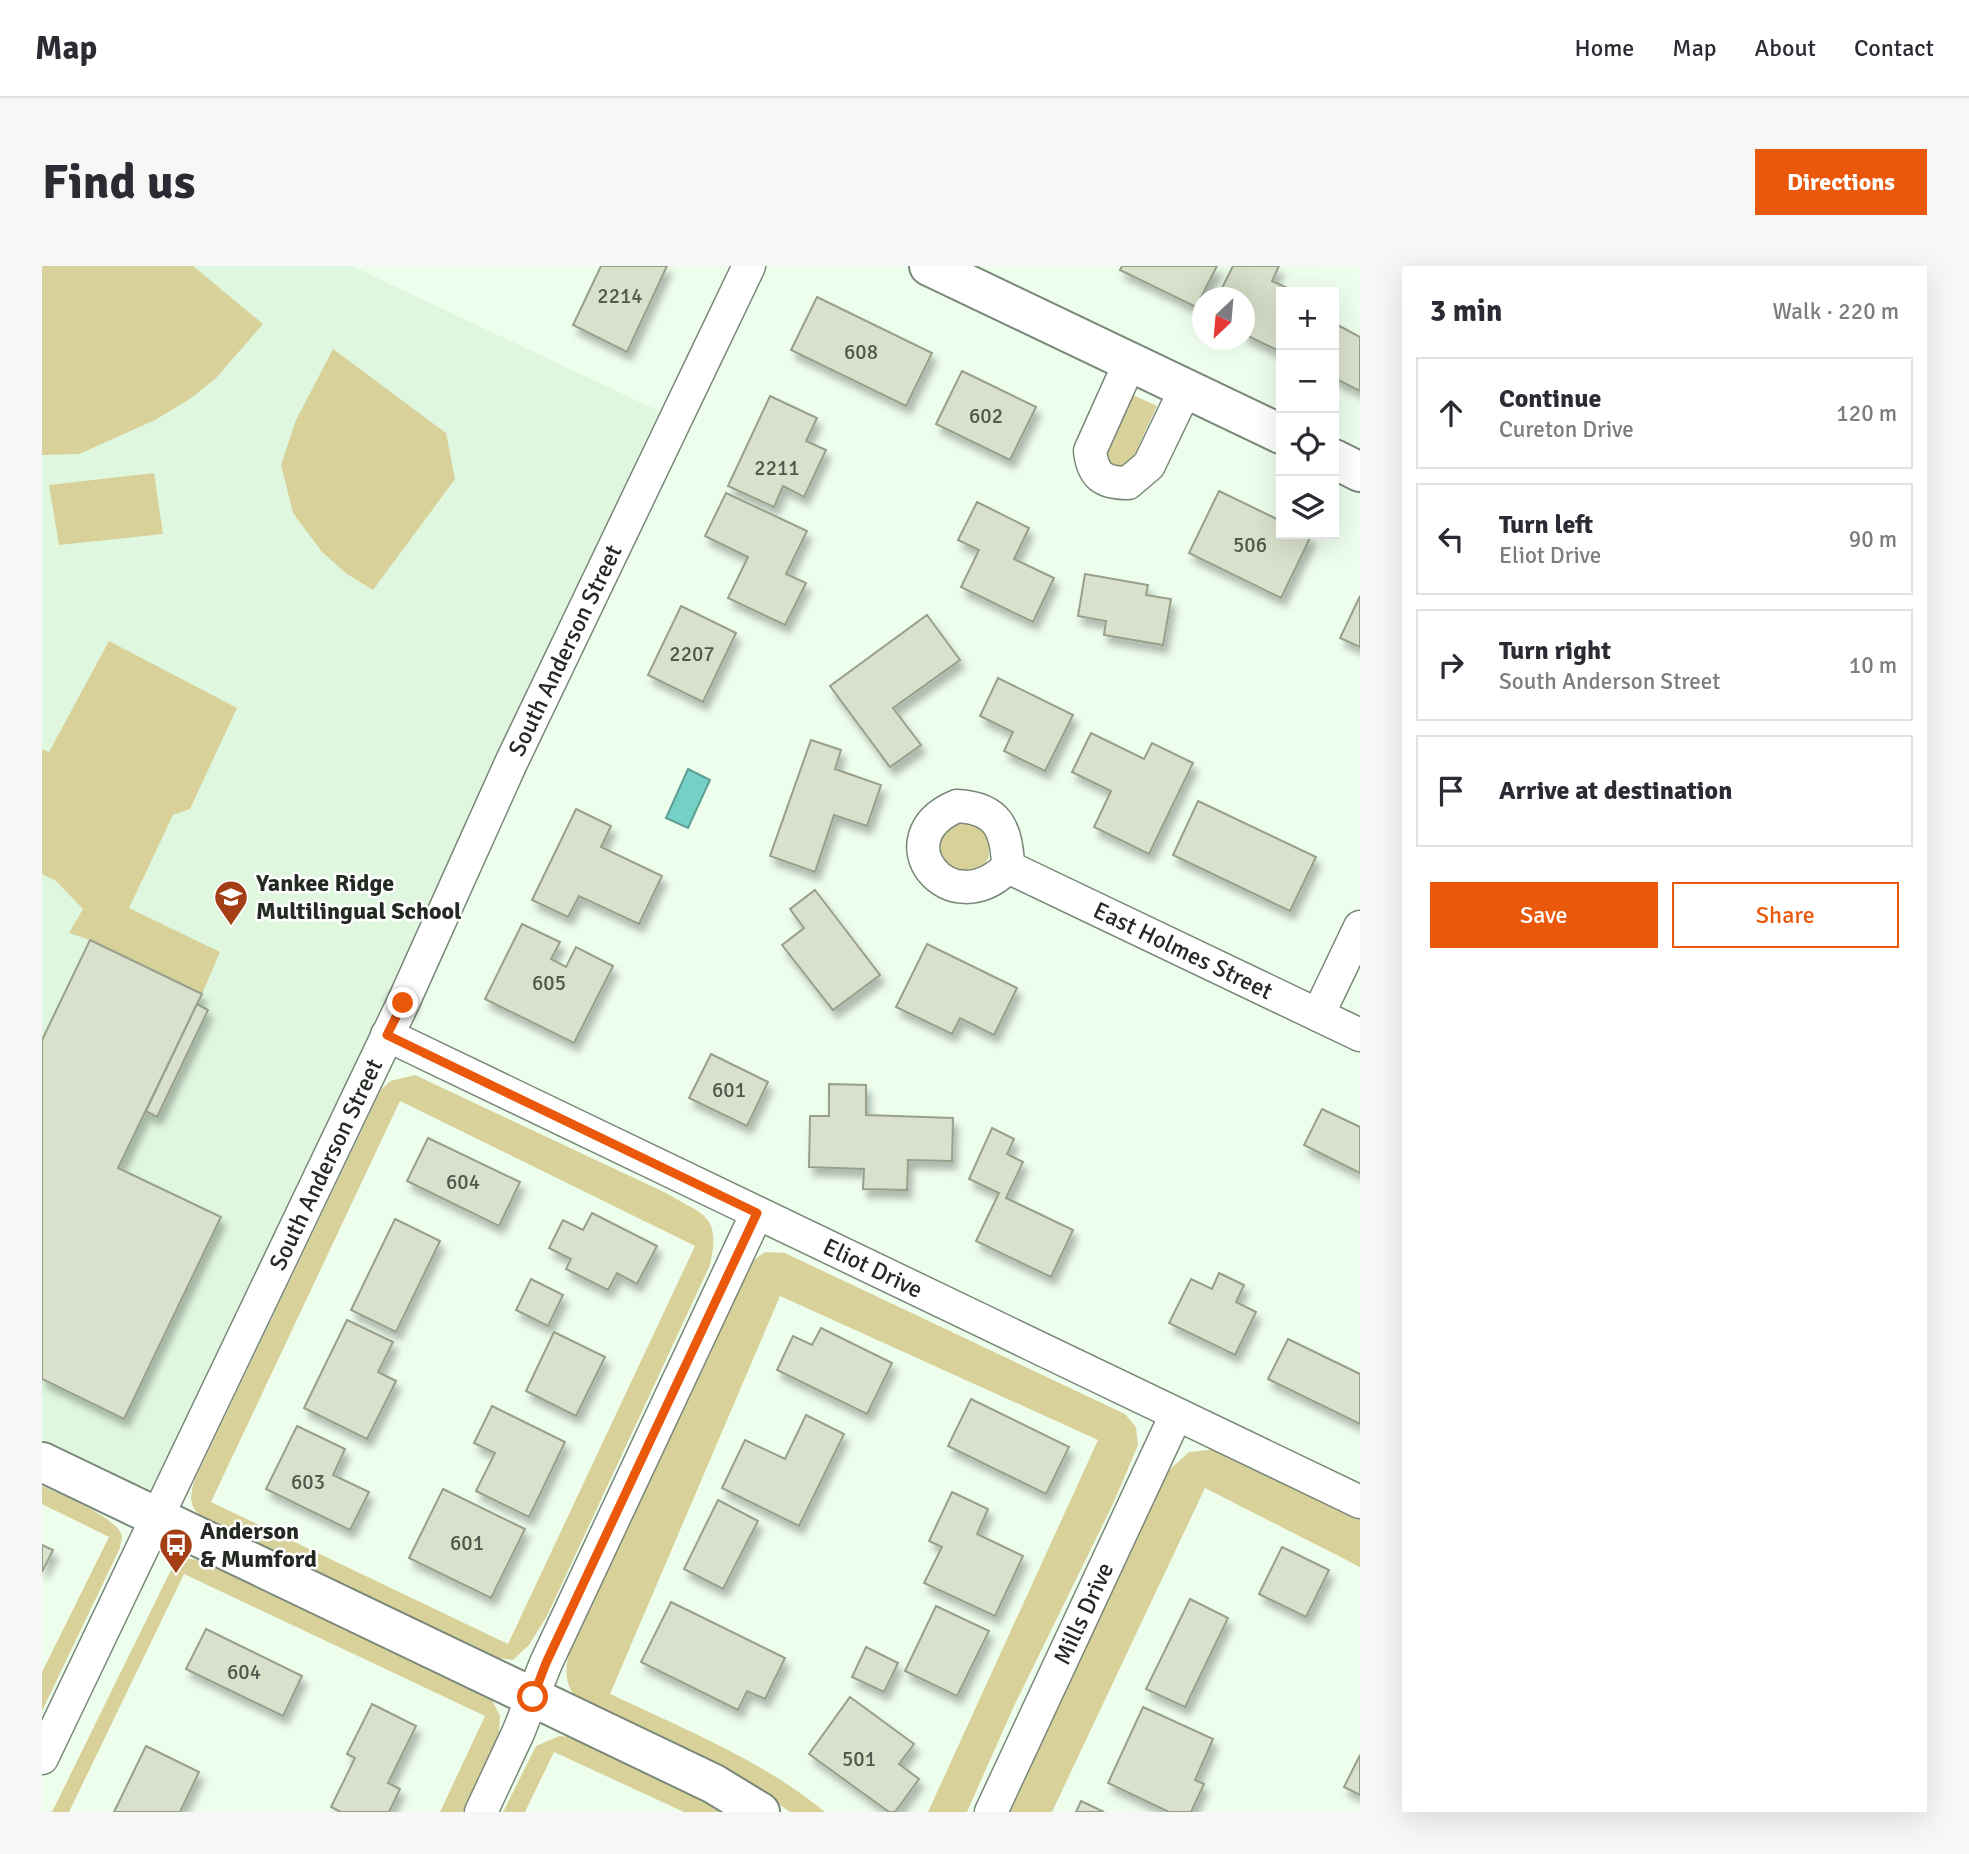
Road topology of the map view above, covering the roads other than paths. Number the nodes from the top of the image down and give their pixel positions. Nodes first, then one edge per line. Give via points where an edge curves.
1 (749, 266) edge
2 (929, 266) edge
3 (1130, 362) junction
4 (1186, 388) junction
5 (1276, 432) edge
6 (1339, 462) edge
7 (1360, 472) edge
8 (1007, 867) dead end
9 (1360, 927) edge
10 (1318, 1015) junction
11 (387, 1035) junction
12 (1360, 1035) edge
13 (757, 1213) junction
14 (1176, 1415) junction
15 (42, 1462) edge
16 (1360, 1502) edge
17 (158, 1518) junction
18 (533, 1697) junction
19 (42, 1758) edge
20 (481, 1812) edge
21 (760, 1812) edge
22 (991, 1812) edge

1 - 11 street, South Anderson Street via 511,763
2 - 3 street
3 - 4 street
3 - 4 street via 1090,451 1092,466 1100,477 1128,483 1149,465
4 - 5 street
6 - 7 street
8 - 10 street, East Holmes Street
9 - 10 street
10 - 12 street, East Holmes Street
11 - 13 street, Eliot Drive
11 - 17 street, South Anderson Street
13 - 14 street, Eliot Drive
13 - 18 street
14 - 16 street, Eliot Drive
14 - 22 street, Mills Drive
15 - 17 street
17 - 18 street
17 - 19 street, South Anderson Street
18 - 20 street
18 - 21 street via 714,1784

